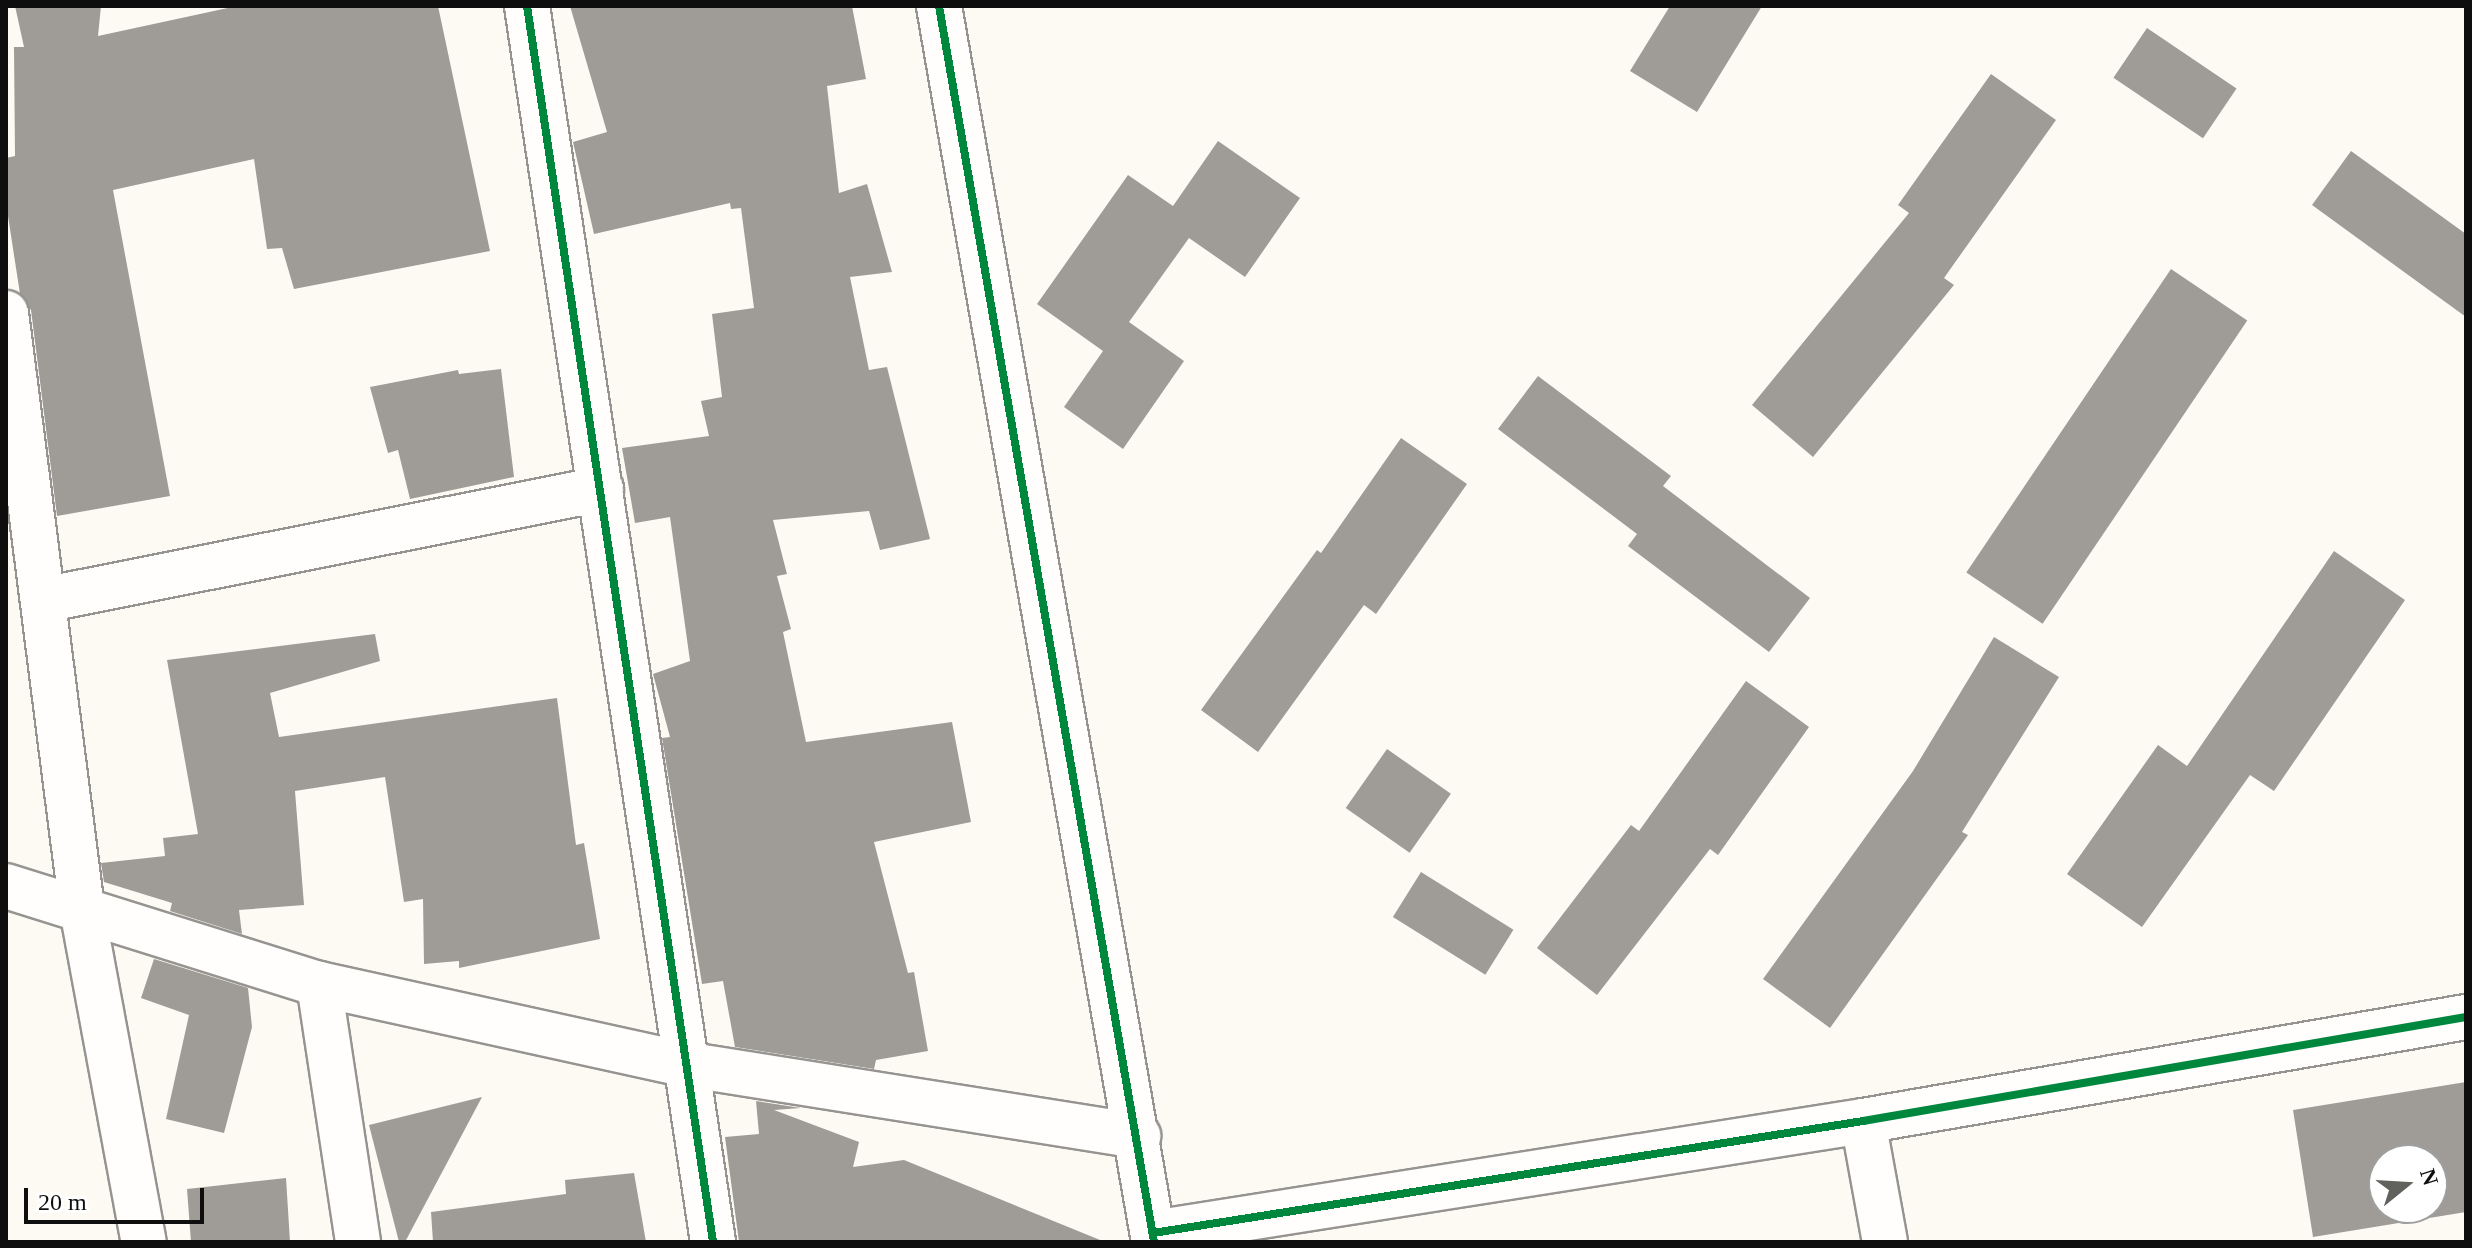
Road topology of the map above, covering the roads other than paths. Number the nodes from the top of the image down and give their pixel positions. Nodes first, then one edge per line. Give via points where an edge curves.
1 (527, 6) edge
2 (939, 6) edge
3 (6, 313) edge
4 (601, 489) junction
5 (43, 600) junction
6 (6, 886) edge
7 (82, 909) junction
8 (319, 984) junction
9 (2466, 1017) edge
10 (684, 1064) junction
11 (1863, 1121) junction
12 (1138, 1136) junction
13 (1154, 1237) edge
14 (144, 1242) edge
15 (358, 1242) edge
16 (713, 1242) edge
17 (1885, 1242) edge

1 - 4 street
2 - 12 street
3 - 5 street
4 - 5 street
4 - 10 street
5 - 7 street
6 - 7 street
7 - 8 street
7 - 14 street
8 - 10 street
8 - 15 street
9 - 11 street
10 - 12 street
10 - 16 street
11 - 13 street
11 - 17 street
12 - 13 street

